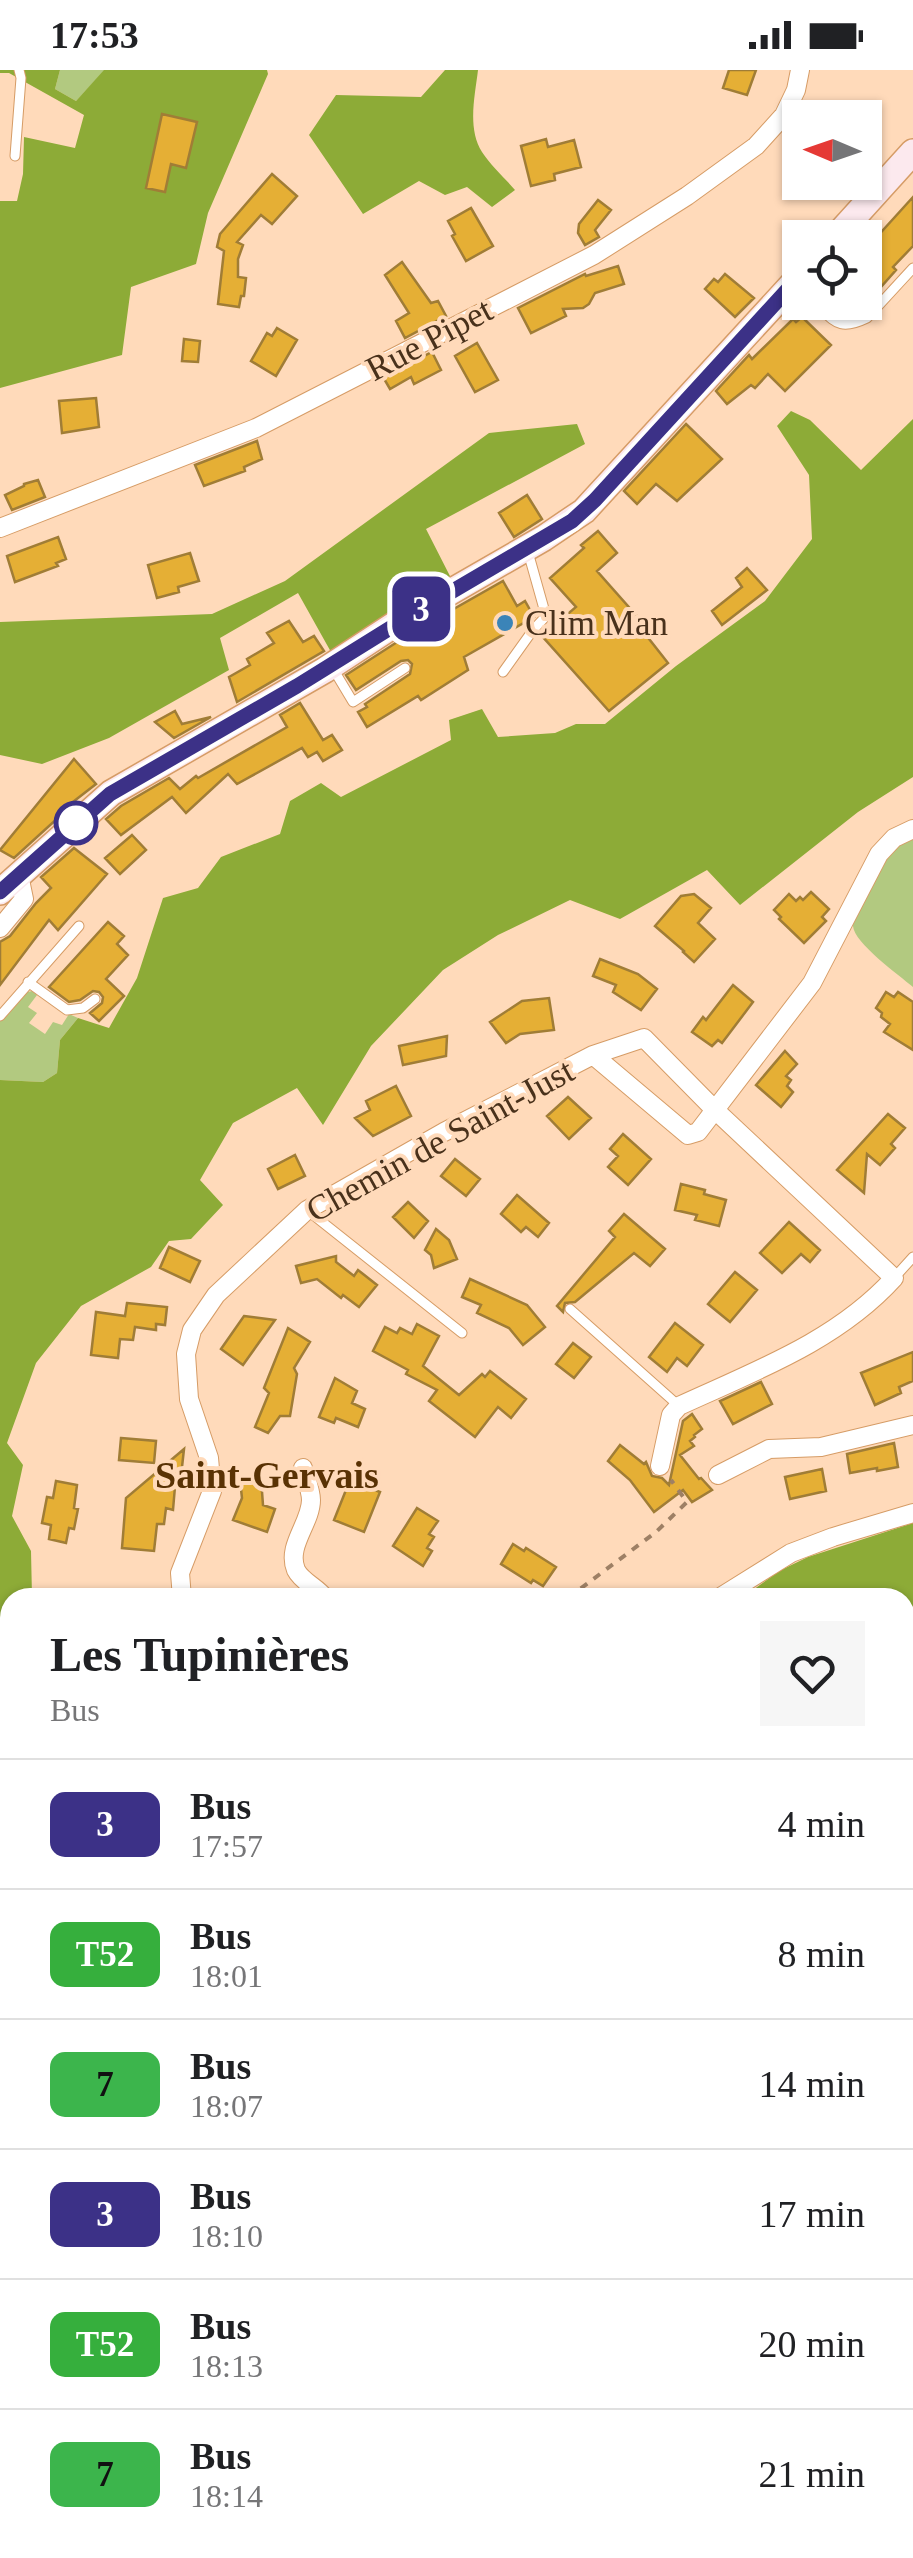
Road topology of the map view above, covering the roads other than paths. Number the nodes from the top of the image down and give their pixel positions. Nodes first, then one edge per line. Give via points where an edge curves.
1 (19, 70) edge
2 (800, 70) edge
3 (913, 152) edge
4 (15, 156) dead end
5 (851, 220) edge
6 (913, 268) edge
7 (782, 300) edge
8 (882, 302) edge
9 (832, 320) edge
10 (864, 320) edge
11 (0, 528) edge
12 (526, 549) junction
13 (331, 666) junction
14 (405, 668) dead end
15 (503, 672) dead end
16 (913, 829) edge
17 (9, 883) edge
18 (79, 926) dead end
19 (0, 928) edge
20 (28, 982) junction
21 (95, 999) dead end
22 (0, 1016) edge
23 (593, 1055) junction
24 (714, 1109) junction
25 (308, 1210) junction
26 (913, 1257) edge
27 (894, 1278) junction
28 (570, 1309) dead end
29 (462, 1333) dead end
30 (679, 1406) junction
31 (913, 1424) edge
32 (660, 1466) road end
33 (304, 1468) dead end
34 (718, 1476) dead end
35 (913, 1513) edge
36 (181, 1588) edge
37 (317, 1588) edge
38 (735, 1588) edge

1 - 4 lane
2 - 11 street, Rue Pipet via 784,114 756,146 594,255 256,428
3 - 5 main road
6 - 8 lane
7 - 12 main road via 584,511
9 - 10 lane via 845,326
12 - 13 main road
12 - 15 lane via 546,616
13 - 14 lane via 353,702
13 - 17 main road via 110,794
16 - 24 street, Chemin de Saint-Just via 879,854 812,983
17 - 19 street via 24,899
18 - 20 lane
20 - 21 lane via 67,1010
20 - 22 lane
23 - 24 street, Chemin de Saint-Just via 644,1038
23 - 24 street, Chemin de Saint-Just via 688,1135
23 - 25 street, Chemin de Saint-Just
24 - 27 street, Chemin de Saint-Just
25 - 29 lane
25 - 36 street, Chemin de Saint-Just via 216,1295 192,1330 189,1400 212,1491 180,1573
26 - 27 lane
27 - 30 street via 827,1334
28 - 30 lane
30 - 32 street via 670,1414
31 - 34 street via 821,1447 769,1449
33 - 37 street via 311,1500 294,1564
35 - 38 street via 791,1553

